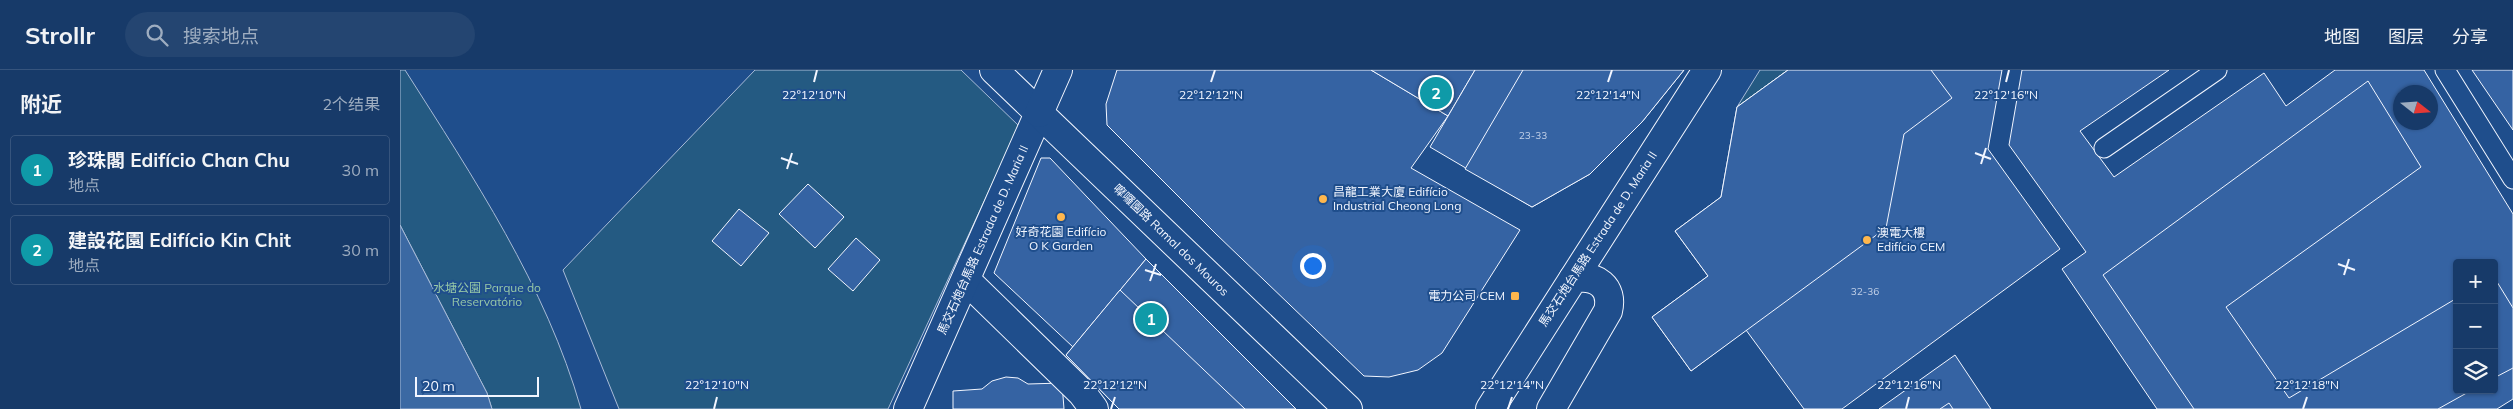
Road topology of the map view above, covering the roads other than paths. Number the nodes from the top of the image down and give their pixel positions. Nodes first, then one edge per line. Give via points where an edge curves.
1 (994, 70) edge
2 (1058, 70) edge
3 (1706, 70) edge
4 (2217, 70) edge
5 (2446, 70) edge
6 (1039, 113) junction
7 (2104, 148) dead end
8 (2513, 179) edge
9 (1573, 278) junction
10 (966, 280) junction
11 (908, 409) edge
12 (1094, 409) edge
13 (1348, 409) edge
14 (1490, 409) edge
15 (1551, 409) edge

1 - 6 main road, 嚤囉園路 Ramal dos Mouros
2 - 6 main road, 馬交石炮台馬路 Estrada de D. Maria II
3 - 9 main road, 馬交石炮台馬路 Estrada de D. Maria II
4 - 7 lane
5 - 8 lane
6 - 10 main road, 馬交石炮台馬路 Estrada de D. Maria II
6 - 13 main road, 嚤囉園路 Ramal dos Mouros
9 - 14 main road, 馬交石炮台馬路 Estrada de D. Maria II
9 - 15 main road via 1584,276 1600,282 1606,288 1610,304
10 - 11 main road, 馬交石炮台馬路 Estrada de D. Maria II
10 - 12 main road via 1082,392

